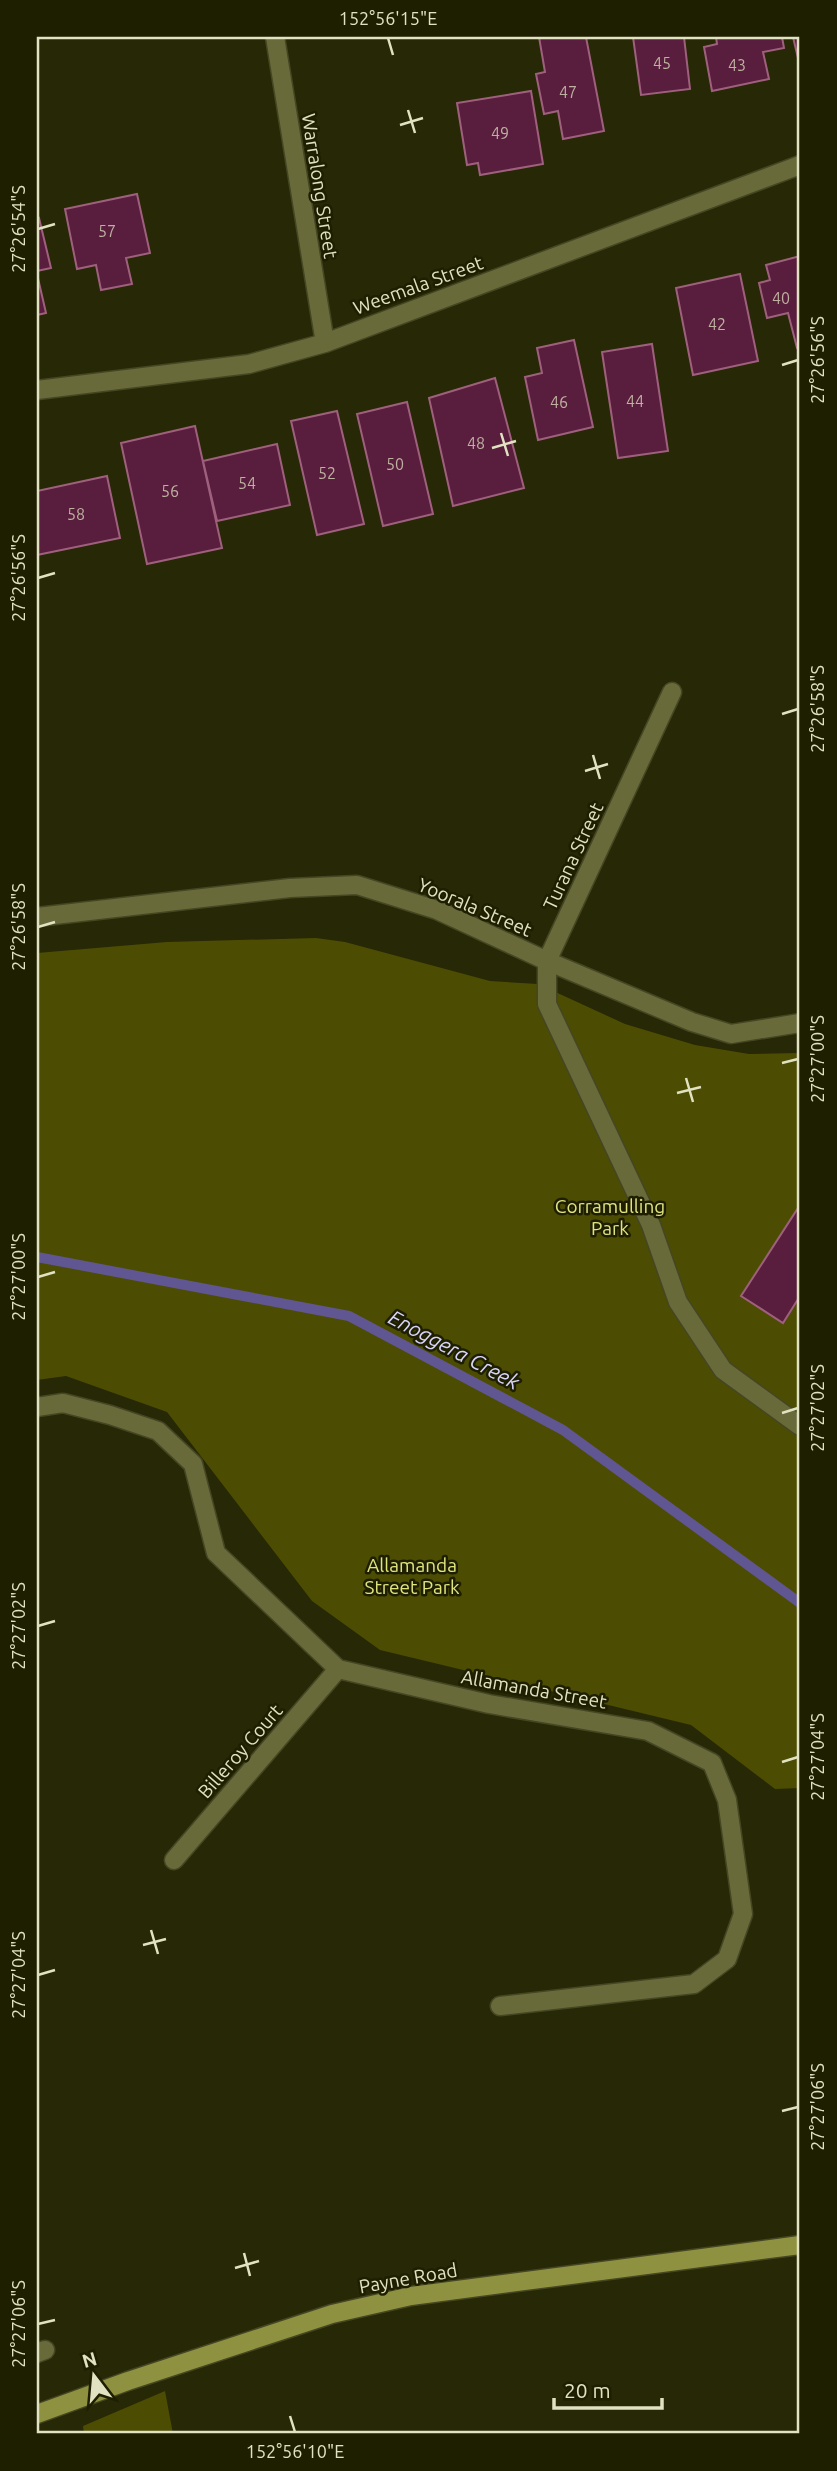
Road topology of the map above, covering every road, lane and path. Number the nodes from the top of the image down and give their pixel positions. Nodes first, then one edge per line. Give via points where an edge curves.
1 (275, 37) edge
2 (800, 165) edge
3 (325, 343) junction
4 (37, 390) edge
5 (672, 692) dead end
6 (37, 916) edge
7 (547, 961) junction
8 (800, 1023) edge
9 (37, 1407) edge
10 (800, 1426) edge
11 (338, 1669) junction
12 (174, 1860) dead end
13 (500, 2006) dead end
14 (800, 2245) edge
15 (37, 2414) edge

1 - 3 street, Warralong Street
2 - 3 street, Weemala Street
3 - 4 street, Weemala Street via 249,364
5 - 7 street, Turana Street
6 - 7 street, Yoorala Street via 357,885 437,910
7 - 8 street, Yoorala Street via 692,1022 732,1034
7 - 10 street via 547,1004 651,1225 678,1302 723,1370
9 - 11 street via 63,1403 158,1431 193,1464 216,1553
11 - 12 street, Billeroy Court
11 - 13 street, Allamanda Street via 489,1704 648,1731 712,1763 727,1800 743,1914 727,1959 694,1984
14 - 15 main road, Payne Road via 384,2302 319,2318

